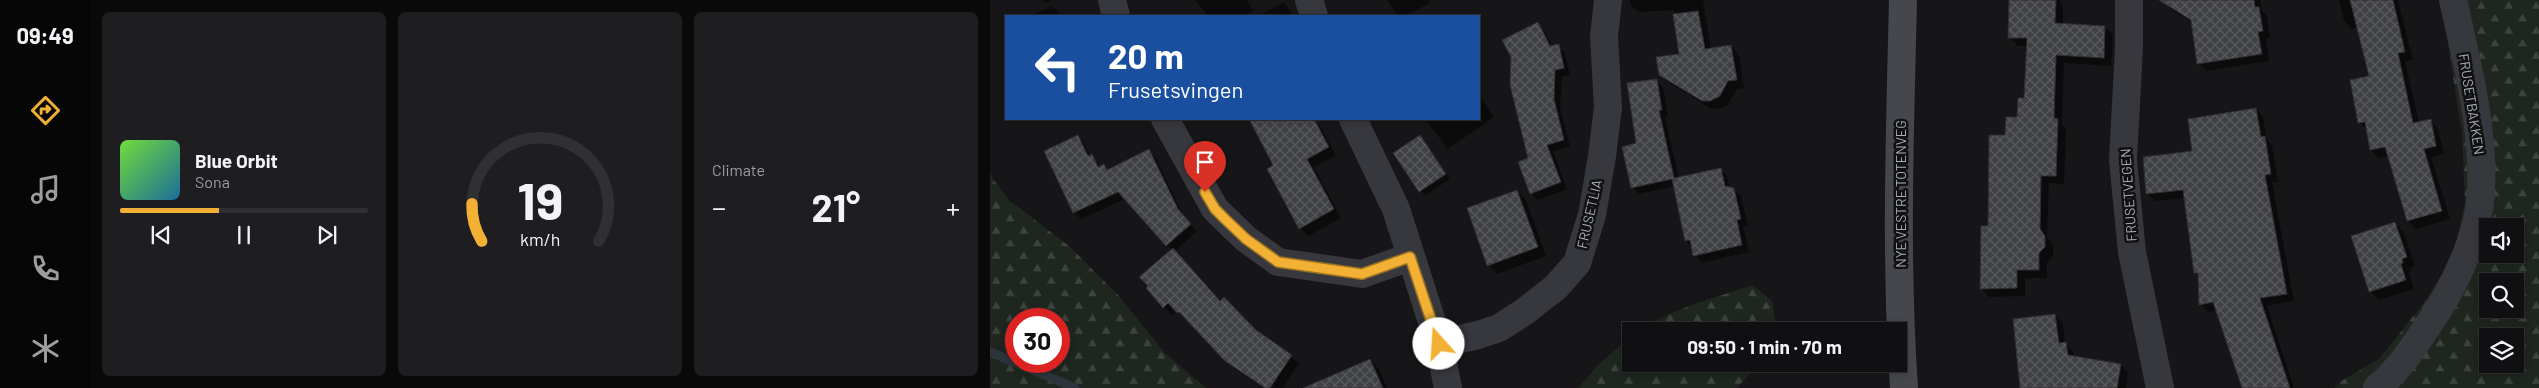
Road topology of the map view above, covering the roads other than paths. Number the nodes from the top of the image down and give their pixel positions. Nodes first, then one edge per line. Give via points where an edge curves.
1 (1112, 0) edge
2 (1309, 0) edge
3 (1608, 0) edge
4 (1903, 0) edge
5 (2129, 0) edge
6 (2453, 0) edge
7 (1116, 15) edge
8 (1314, 15) edge
9 (1166, 120) edge
10 (1353, 120) edge
11 (1410, 257) junction
12 (1439, 344) junction
13 (1448, 388) edge
14 (1904, 388) edge
15 (2160, 388) edge
16 (2377, 388) edge

1 - 7 street
2 - 8 street
3 - 12 street, FRUSETLIA via 1604,36 1608,107 1592,214 1577,262 1556,287 1499,328
4 - 14 main road, NYE VESTRE TOTENVEG via 1898,215
5 - 15 street, FRUSETVEGEN via 2130,47 2123,160 2132,252
6 - 16 street, FRUSETBAKKEN via 2481,142 2481,193 2457,278 2413,348
9 - 11 street via 1215,209 1246,239 1278,262 1362,274
10 - 11 street via 1396,210
11 - 12 street
12 - 13 street

